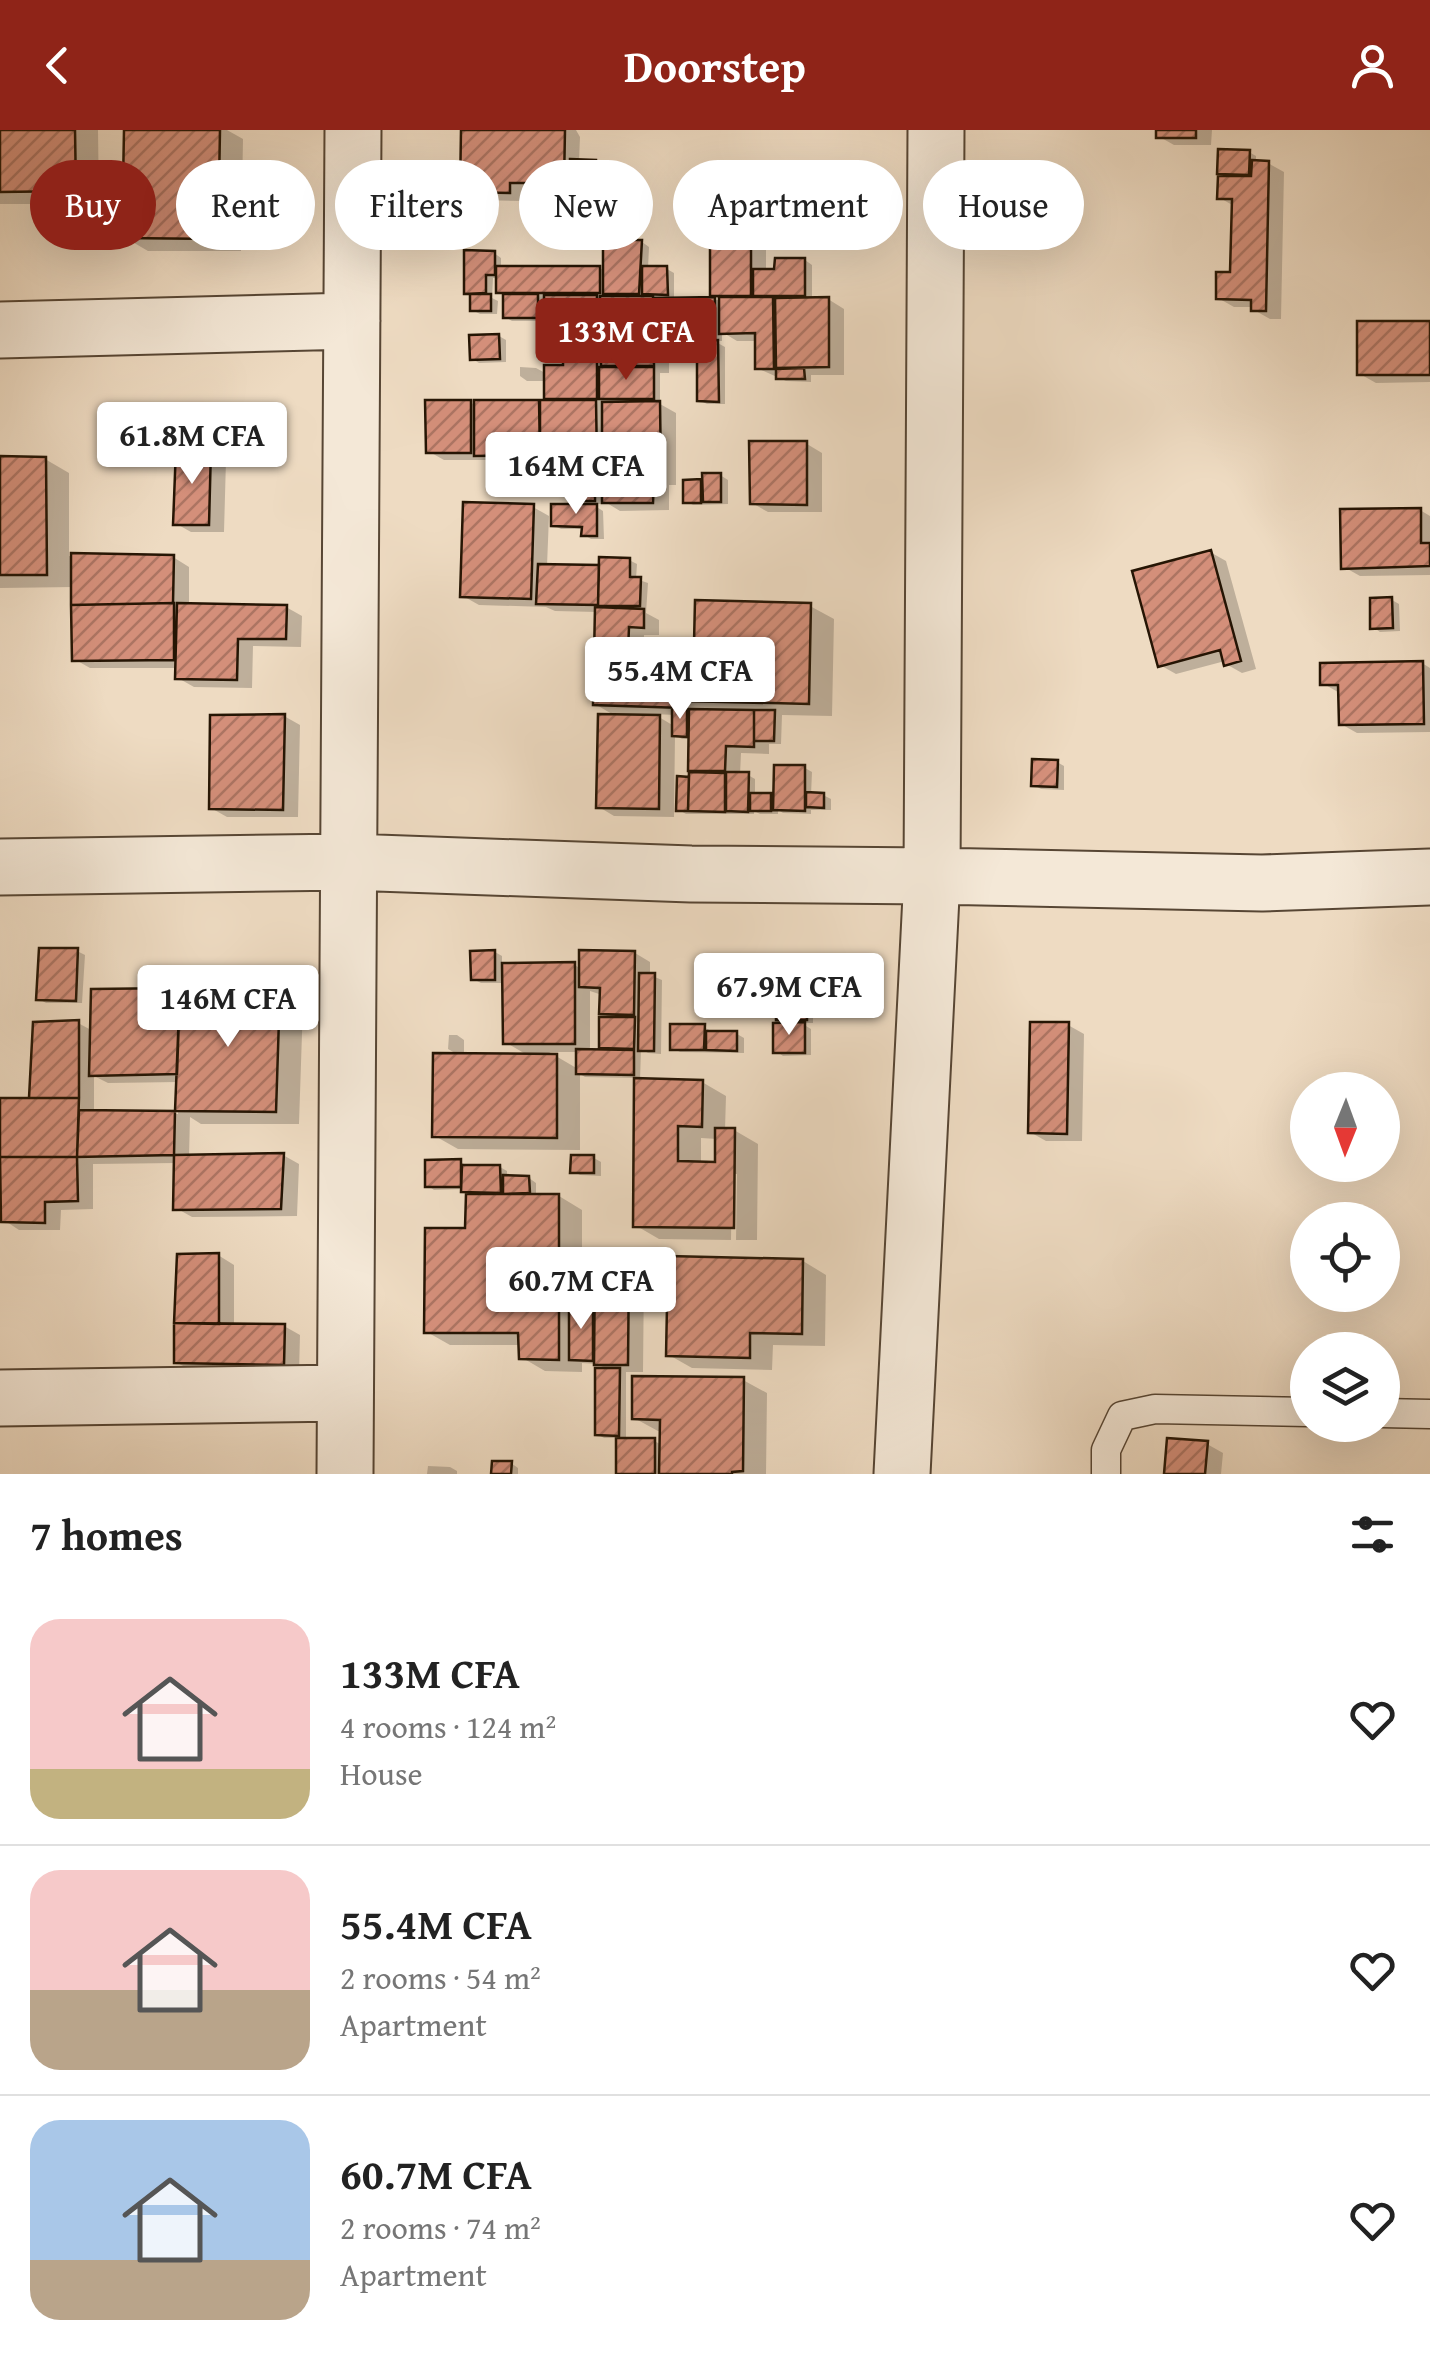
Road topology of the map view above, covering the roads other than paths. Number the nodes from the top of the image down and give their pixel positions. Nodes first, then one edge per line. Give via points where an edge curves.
1 (354, 130) edge
2 (936, 130) edge
3 (352, 321) junction
4 (0, 330) edge
5 (348, 862) junction
6 (0, 868) edge
7 (932, 876) junction
8 (1430, 876) edge
9 (345, 1393) junction
10 (0, 1398) edge
11 (1290, 1412) edge
12 (1400, 1413) edge
13 (1430, 1414) edge
14 (345, 1474) edge
15 (902, 1474) edge
16 (1106, 1474) edge

1 - 3 street
2 - 7 street
3 - 4 street
3 - 5 street
5 - 6 street
5 - 7 street
5 - 9 street
7 - 8 street via 1262,883
7 - 15 street
9 - 10 street
9 - 14 street
11 - 16 lane via 1155,1409 1122,1416 1106,1450
12 - 13 lane

